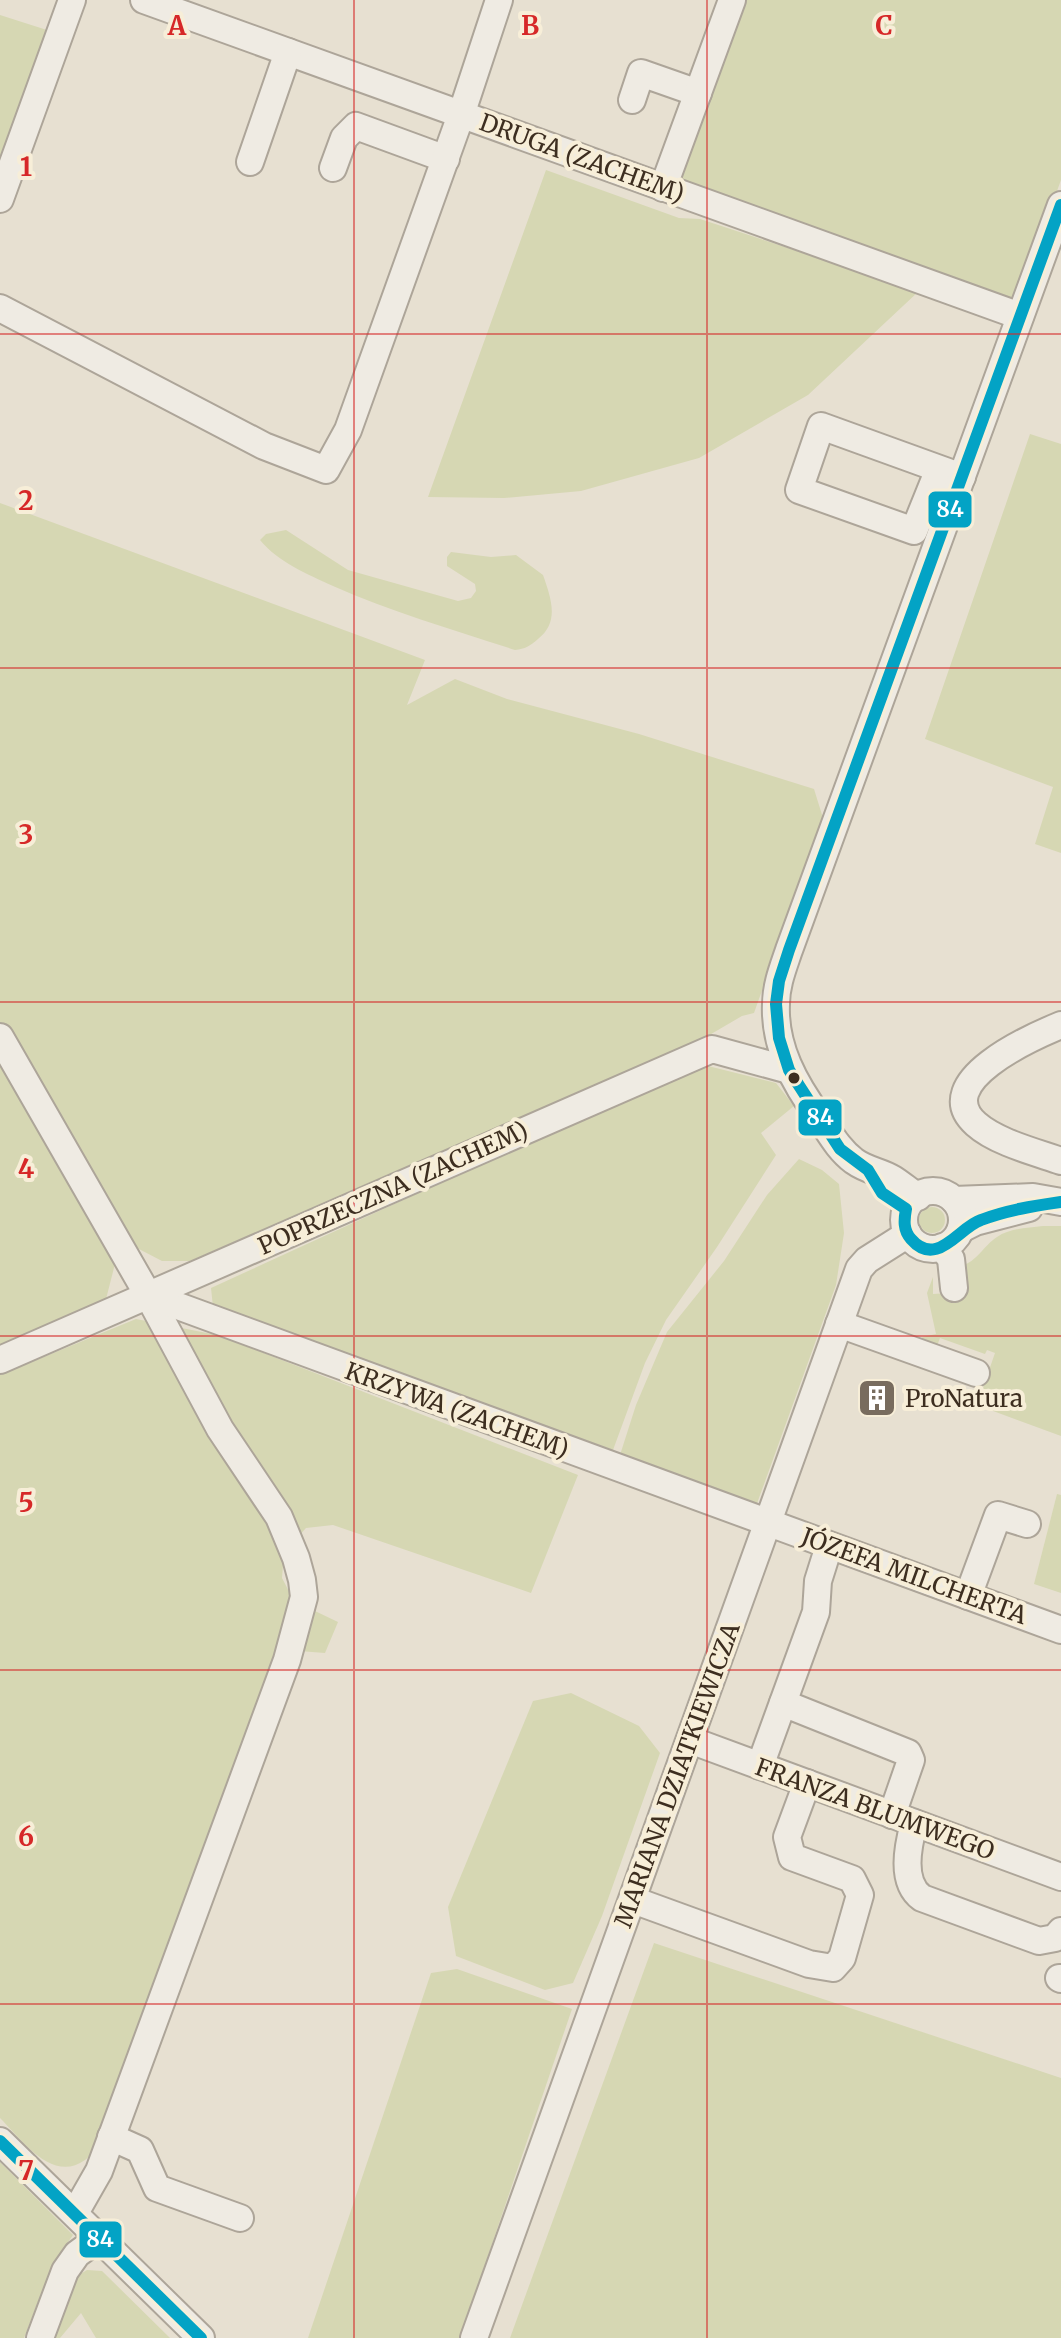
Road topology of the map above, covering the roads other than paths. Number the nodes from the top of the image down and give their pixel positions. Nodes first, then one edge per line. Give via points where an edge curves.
1 (72, 0) edge
2 (144, 0) edge
3 (499, 0) edge
4 (732, 0) edge
5 (288, 52) junction
6 (698, 93) junction
7 (632, 100) dead end
8 (461, 115) junction
9 (446, 159) junction
10 (250, 162) dead end
11 (333, 168) dead end
12 (663, 188) junction
13 (0, 199) edge
14 (1061, 205) edge
15 (0, 308) edge
16 (1020, 316) junction
17 (950, 473) junction
18 (1061, 1025) edge
19 (0, 1037) edge
20 (789, 1070) junction
21 (1061, 1161) edge
22 (954, 1200) junction
23 (1061, 1202) edge
24 (911, 1213) junction
25 (951, 1238) junction
26 (954, 1288) dead end
27 (148, 1295) junction
28 (839, 1324) junction
29 (0, 1360) edge
30 (976, 1373) dead end
31 (767, 1523) junction
32 (1027, 1524) dead end
33 (829, 1546) junction
34 (968, 1596) junction
35 (1061, 1630) edge
36 (783, 1703) junction
37 (690, 1740) junction
38 (760, 1766) junction
39 (807, 1783) junction
40 (903, 1819) junction
41 (1061, 1877) edge
42 (633, 1900) junction
43 (1061, 1931) edge
44 (111, 2137) junction
45 (0, 2141) edge
46 (75, 2213) junction
47 (240, 2218) dead end
48 (99, 2238) junction
49 (40, 2338) edge
50 (201, 2338) edge
51 (474, 2338) edge

1 - 13 street
2 - 5 street, DRUGA (ZACHEM)
3 - 8 street
4 - 6 street
5 - 8 street, DRUGA (ZACHEM)
5 - 10 street
6 - 7 street via 641,73
6 - 12 street
8 - 9 street
8 - 12 street, DRUGA (ZACHEM)
9 - 11 street via 356,126 344,138
9 - 15 street via 348,430 326,470 264,446
12 - 16 street, DRUGA (ZACHEM)
14 - 16 street
16 - 17 street
17 - 17 street via 821,426 799,490 914,531
17 - 20 street via 779,981 776,1018
18 - 21 street via 1029,1038 977,1073 965,1098 973,1121 985,1131
19 - 27 street
20 - 24 street via 840,1149 868,1170 882,1193
20 - 27 street, POPRZECZNA (ZACHEM) via 712,1049
22 - 23 street via 1033,1197
22 - 24 street via 937,1191 924,1192
22 - 25 street via 960,1211
23 - 25 street via 975,1222
24 - 25 street via 922,1247 930,1249
24 - 28 street, MARIANA DZIATKIEWICZA via 859,1269
25 - 26 street
27 - 29 street, POPRZECZNA (ZACHEM)
27 - 31 street, KRZYWA (ZACHEM)
27 - 44 street via 220,1429 279,1517 304,1597 287,1660
28 - 30 street
28 - 31 street, MARIANA DZIATKIEWICZA
31 - 33 street, JÓZEFA MILCHERTA
31 - 37 street, MARIANA DZIATKIEWICZA
32 - 34 street via 998,1515
33 - 34 street, JÓZEFA MILCHERTA
33 - 36 street via 818,1581 816,1612
34 - 35 street, JÓZEFA MILCHERTA
36 - 38 street
36 - 40 street via 908,1753
37 - 38 street, FRANZA BLUMWEGO
37 - 42 street, MARIANA DZIATKIEWICZA
38 - 39 street, FRANZA BLUMWEGO
39 - 40 street, FRANZA BLUMWEGO
39 - 42 street via 787,1837 792,1857 852,1879 860,1895 842,1958 833,1968
40 - 41 street, FRANZA BLUMWEGO
40 - 43 street via 910,1878 922,1898 1039,1941
42 - 51 street, MARIANA DZIATKIEWICZA
44 - 46 street
44 - 47 street via 140,2150 157,2188
45 - 46 street
46 - 48 street
48 - 49 street via 65,2271
48 - 50 street

